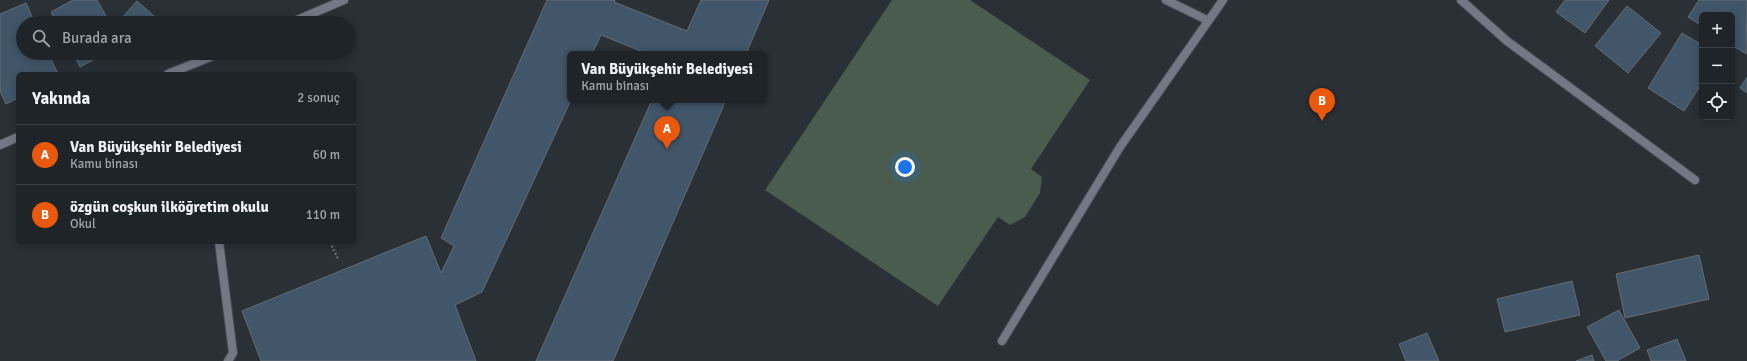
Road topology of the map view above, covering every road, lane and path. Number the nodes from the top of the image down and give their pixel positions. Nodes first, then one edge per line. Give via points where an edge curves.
1 (344, 0) edge
2 (1166, 0) edge
3 (1223, 0) edge
4 (1461, 0) edge
5 (306, 16) edge
6 (1207, 20) junction
7 (203, 60) edge
8 (173, 72) edge
9 (16, 138) edge
10 (0, 145) edge
11 (1695, 180) dead end
12 (219, 244) edge
13 (331, 244) edge
14 (338, 259) dead end
15 (1002, 341) dead end
16 (228, 361) edge

1 - 5 street
2 - 6 street
3 - 6 street
4 - 11 street via 1507,41
6 - 15 street via 1120,147
7 - 8 street
9 - 10 street
12 - 16 street via 233,353
13 - 14 path

